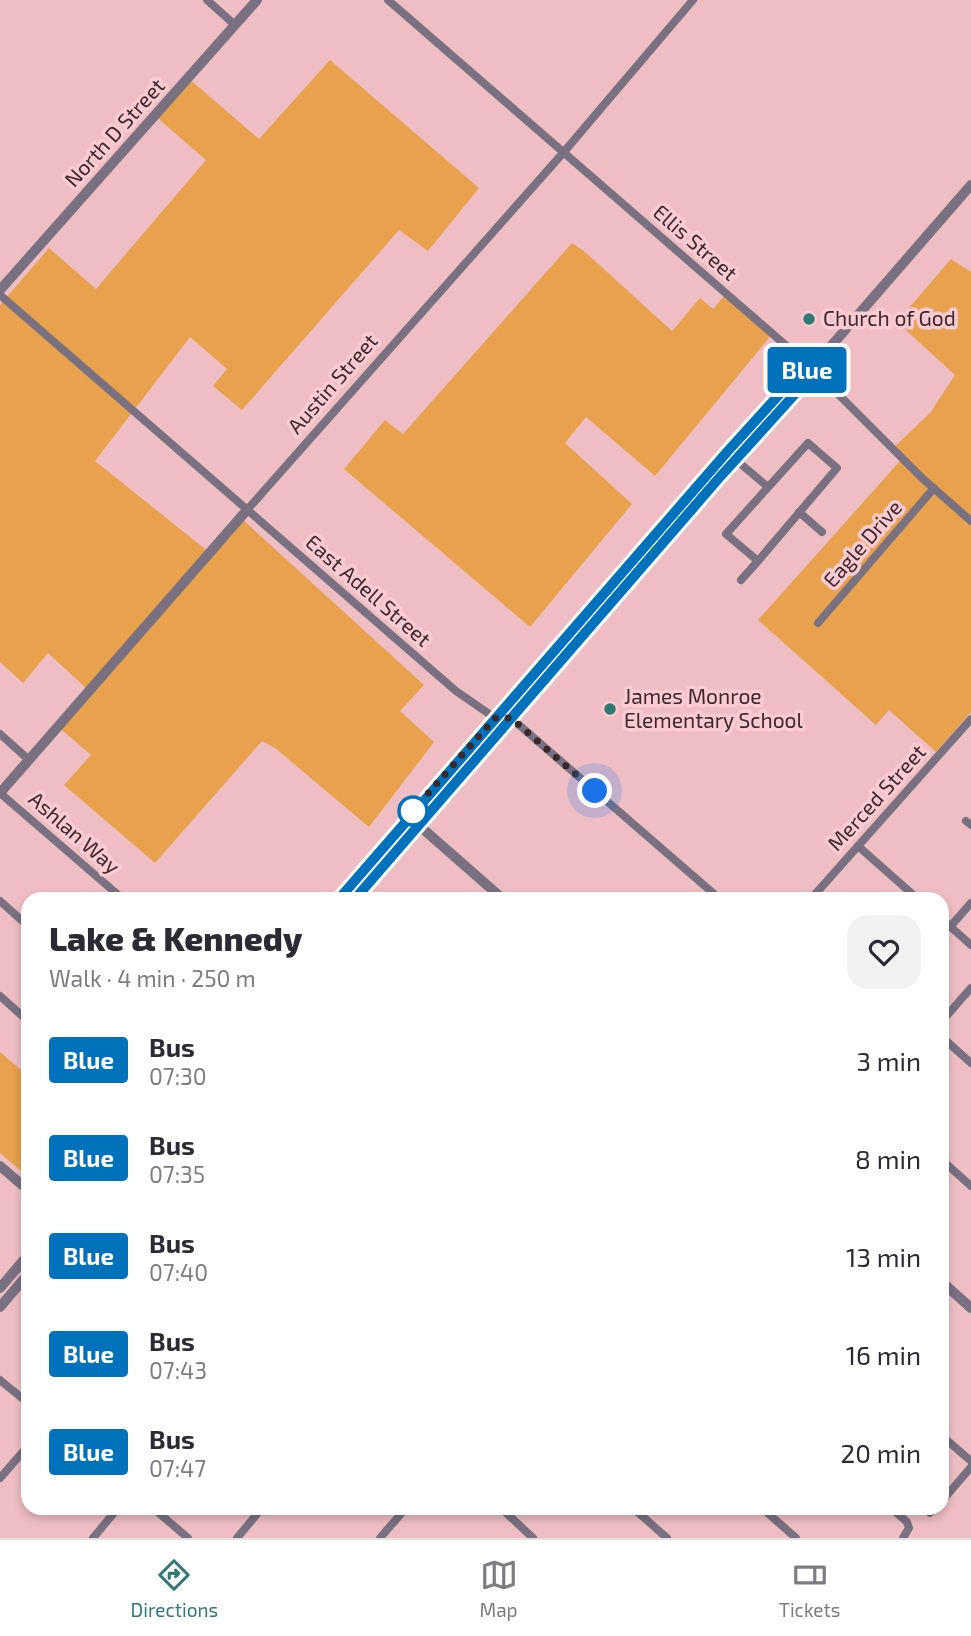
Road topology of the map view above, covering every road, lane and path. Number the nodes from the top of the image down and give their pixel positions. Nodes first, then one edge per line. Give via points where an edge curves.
1 (207, 0) edge
2 (257, 0) edge
3 (388, 0) edge
4 (693, 0) edge
5 (235, 25) junction
6 (563, 153) junction
7 (971, 185) edge
8 (0, 293) edge
9 (812, 368) junction
10 (727, 452) junction
11 (736, 460) junction
12 (768, 487) junction
13 (934, 488) junction
14 (247, 510) junction
15 (799, 512) junction
16 (971, 521) edge
17 (822, 532) dead end
18 (758, 561) junction
19 (741, 580) dead end
20 (818, 624) dead end
21 (588, 629) junction
22 (571, 631) junction
23 (495, 718) junction
24 (511, 718) junction
25 (971, 719) edge
26 (0, 734) edge
27 (29, 760) junction
28 (0, 793) edge
29 (408, 816) junction
30 (418, 824) junction
31 (858, 846) junction
32 (115, 892) edge
33 (345, 892) edge
34 (361, 892) edge
35 (495, 892) edge
36 (712, 892) edge
37 (817, 892) edge
38 (910, 892) edge
39 (0, 901) edge
40 (971, 902) edge
41 (21, 920) edge
42 (950, 927) joint
43 (971, 945) edge
44 (971, 988) edge
45 (0, 996) edge
46 (949, 1013) edge
47 (21, 1015) edge
48 (949, 1043) edge
49 (971, 1063) edge
50 (0, 1166) edge
51 (949, 1166) edge
52 (21, 1184) edge
53 (971, 1186) edge
54 (21, 1264) edge
55 (21, 1282) edge
56 (949, 1288) edge
57 (0, 1289) edge
58 (0, 1307) edge
59 (971, 1308) edge
60 (0, 1380) edge
61 (21, 1397) edge
62 (949, 1442) edge
63 (21, 1454) edge
64 (971, 1461) edge
65 (971, 1467) edge
66 (0, 1478) edge
67 (949, 1493) edge
68 (112, 1515) edge
69 (161, 1515) edge
70 (256, 1515) edge
71 (400, 1515) edge
72 (508, 1515) edge
73 (641, 1515) edge
74 (770, 1515) edge
75 (898, 1515) edge
76 (93, 1538) edge
77 (188, 1538) edge
78 (236, 1538) edge
79 (380, 1538) edge
80 (533, 1538) edge
81 (667, 1538) edge
82 (796, 1538) edge
83 (903, 1538) edge

1 - 5 street
2 - 5 street, North D Street
3 - 6 street, Ellis Street
4 - 6 street, Austin Street
5 - 8 street, North D Street
6 - 9 street, Ellis Street
6 - 14 street, Austin Street
7 - 9 street
8 - 14 street, East Adell Street
9 - 10 street via 796,376
9 - 11 street via 804,384
9 - 13 street, Ellis Street
10 - 11 street
10 - 22 street
11 - 12 street
11 - 21 street
12 - 15 street via 808,443 836,468
12 - 18 street via 726,534
13 - 16 street, Ellis Street
13 - 20 street, Eagle Drive
14 - 23 street, East Adell Street via 456,691
14 - 27 street, Austin Street
15 - 17 street
15 - 18 street
18 - 19 street
21 - 22 street
21 - 24 street
22 - 23 street
23 - 24 street
23 - 29 street
24 - 30 street
24 - 36 street
25 - 31 street, Merced Street
26 - 27 street
27 - 28 street, Austin Street
28 - 32 street, Ashlan Way
29 - 30 street
29 - 33 street
30 - 34 street
30 - 35 street
31 - 37 street, Merced Street
31 - 38 street
39 - 41 street
40 - 42 street
42 - 43 street
44 - 46 street
45 - 47 street
48 - 49 street
50 - 52 street
51 - 53 street
54 - 57 street
55 - 58 street
56 - 59 street
60 - 61 street
62 - 64 street
63 - 66 street
65 - 67 street
68 - 76 street
69 - 77 street
70 - 78 street
71 - 79 street
72 - 80 street
73 - 81 street
74 - 82 street
75 - 83 street via 909,1528

